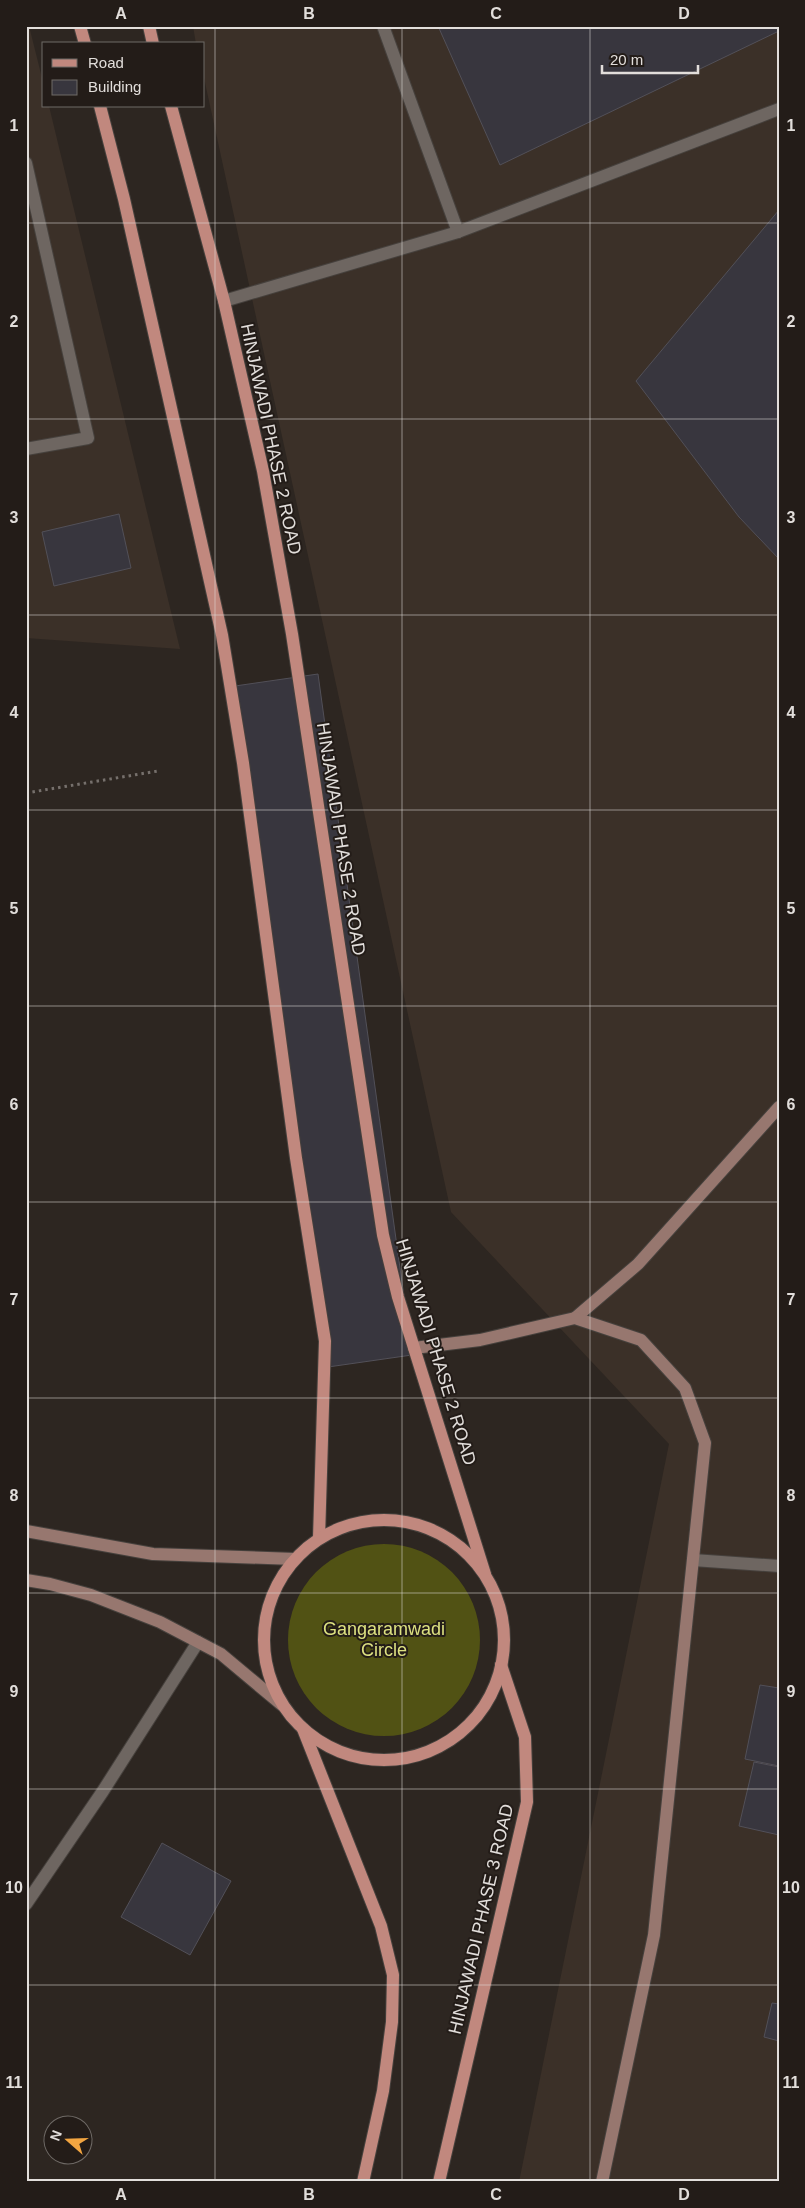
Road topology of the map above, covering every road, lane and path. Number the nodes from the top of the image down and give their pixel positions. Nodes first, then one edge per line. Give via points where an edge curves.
1 (80, 26) edge
2 (149, 26) edge
3 (383, 26) edge
4 (84, 42) edge
5 (153, 42) edge
6 (101, 108) edge
7 (172, 108) edge
8 (779, 109) edge
9 (26, 163) edge
10 (458, 232) junction
11 (224, 301) junction
12 (26, 449) edge
13 (158, 771) dead end
14 (26, 793) edge
15 (779, 1107) edge
16 (575, 1318) junction
17 (414, 1348) junction
18 (26, 1531) edge
19 (319, 1538) junction
20 (295, 1559) junction
21 (693, 1560) junction
22 (779, 1566) edge
23 (485, 1574) junction
24 (26, 1580) edge
25 (198, 1642) junction
26 (501, 1665) junction
27 (282, 1705) junction
28 (303, 1729) junction
29 (26, 1904) edge
30 (363, 2182) edge
31 (439, 2182) edge
32 (602, 2182) edge

1 - 4 main road
2 - 5 main road
3 - 10 street
6 - 19 main road via 222,635 243,763 295,1148 325,1341
7 - 11 main road, HINJAWADI PHASE 2 ROAD
8 - 10 street
9 - 12 street via 88,438
10 - 11 street
11 - 17 main road, HINJAWADI PHASE 2 ROAD via 263,471 292,634 383,1235
13 - 14 path
15 - 16 street via 638,1264
16 - 17 street via 480,1340
16 - 21 street via 642,1340 685,1388 705,1443
17 - 23 main road, HINJAWADI PHASE 2 ROAD
18 - 20 street via 153,1554
19 - 20 main road
19 - 23 main road via 348,1525 370,1520 410,1522 439,1532 465,1550
20 - 27 main road via 277,1585 266,1615 264,1646 269,1677
21 - 22 street
21 - 32 street via 654,1935
23 - 26 main road via 499,1602 504,1634
24 - 25 street via 91,1596 160,1622
25 - 27 street via 221,1654
25 - 29 street
26 - 28 main road via 491,1695 473,1721 449,1741 420,1755 389,1760 358,1758 329,1747
26 - 31 main road, HINJAWADI PHASE 3 ROAD via 525,1737 527,1802
27 - 28 main road
28 - 30 main road via 382,1926 393,1975 392,2022 383,2091

